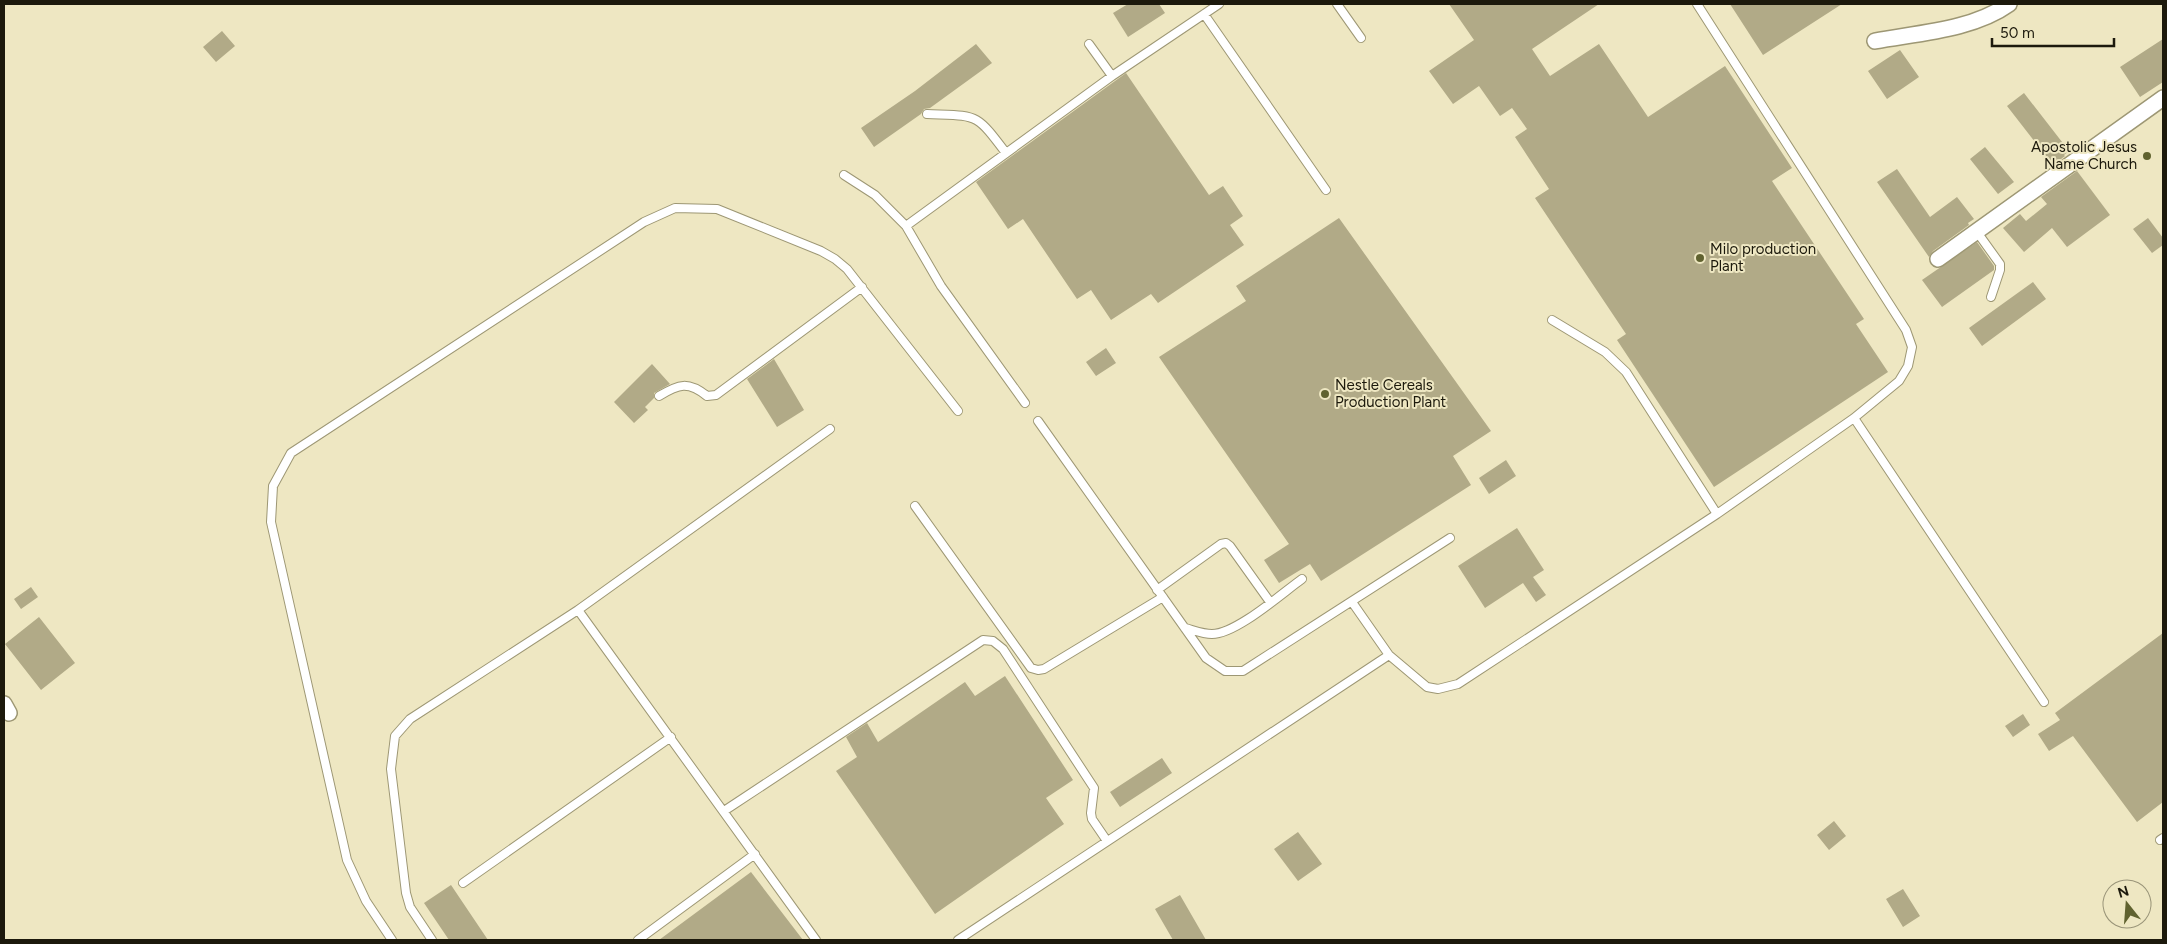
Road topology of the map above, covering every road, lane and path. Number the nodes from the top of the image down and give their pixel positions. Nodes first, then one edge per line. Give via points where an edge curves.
1 (1219, 4) edge
2 (1337, 4) edge
3 (1697, 4) edge
4 (2009, 4) edge
5 (1204, 14) junction
6 (1361, 38) dead end
7 (1875, 42) dead end
8 (1088, 44) dead end
9 (1112, 76) junction
10 (2163, 98) edge
11 (927, 114) dead end
12 (1006, 153) junction
13 (844, 175) dead end
14 (1326, 190) dead end
15 (906, 226) junction
16 (1977, 232) junction
17 (1938, 259) dead end
18 (862, 287) junction
19 (1991, 297) dead end
20 (1552, 320) dead end
21 (659, 396) dead end
22 (1025, 403) dead end
23 (958, 411) dead end
24 (1854, 418) junction
25 (1038, 421) dead end
26 (830, 429) dead end
27 (915, 506) dead end
28 (1717, 514) junction
29 (1450, 538) dead end
30 (1302, 579) dead end
31 (1158, 590) junction
32 (1163, 597) junction
33 (1270, 602) junction
34 (1352, 602) junction
35 (578, 610) junction
36 (1185, 628) junction
37 (1390, 654) junction
38 (2044, 702) dead end
39 (671, 737) junction
40 (724, 811) junction
41 (1107, 841) junction
42 (755, 854) junction
43 (463, 883) dead end
44 (970, 937) edge
45 (392, 940) edge
46 (432, 940) edge
47 (638, 940) edge
48 (816, 940) edge
49 (958, 940) edge

1 - 5 lane
2 - 6 lane
3 - 24 lane via 1906,330 1912,347 1908,366 1899,381
4 - 7 street via 1972,23
5 - 9 lane
5 - 14 lane
8 - 9 lane
9 - 12 lane
10 - 16 street
11 - 12 lane via 974,118 983,123
12 - 15 lane
13 - 15 lane via 876,195
15 - 22 lane via 941,286
16 - 17 street
16 - 19 lane via 2000,264
18 - 21 lane via 716,395 710,397 696,388 676,386
18 - 23 lane
18 - 45 lane via 847,269 820,251 717,209 674,208 644,222 291,454 273,486 271,522 347,860 366,900
20 - 28 lane via 1605,352 1626,372
24 - 28 lane
24 - 38 lane
25 - 31 lane
26 - 35 lane
27 - 32 lane via 1031,668 1044,669
28 - 37 lane via 1458,684 1438,689 1427,686
29 - 34 lane
30 - 33 lane
31 - 32 lane
31 - 33 lane via 1226,543
32 - 36 lane
33 - 36 lane via 1226,631 1204,633
34 - 36 lane via 1244,671 1225,671 1206,658
34 - 37 lane
35 - 39 lane
35 - 46 lane via 410,719 394,736 391,769 406,893 410,907
37 - 41 lane
39 - 40 lane
39 - 43 lane
40 - 41 lane via 983,640 993,641 1003,649 1094,788 1092,819
40 - 42 lane
41 - 44 lane
42 - 47 lane
42 - 48 lane
44 - 49 lane

